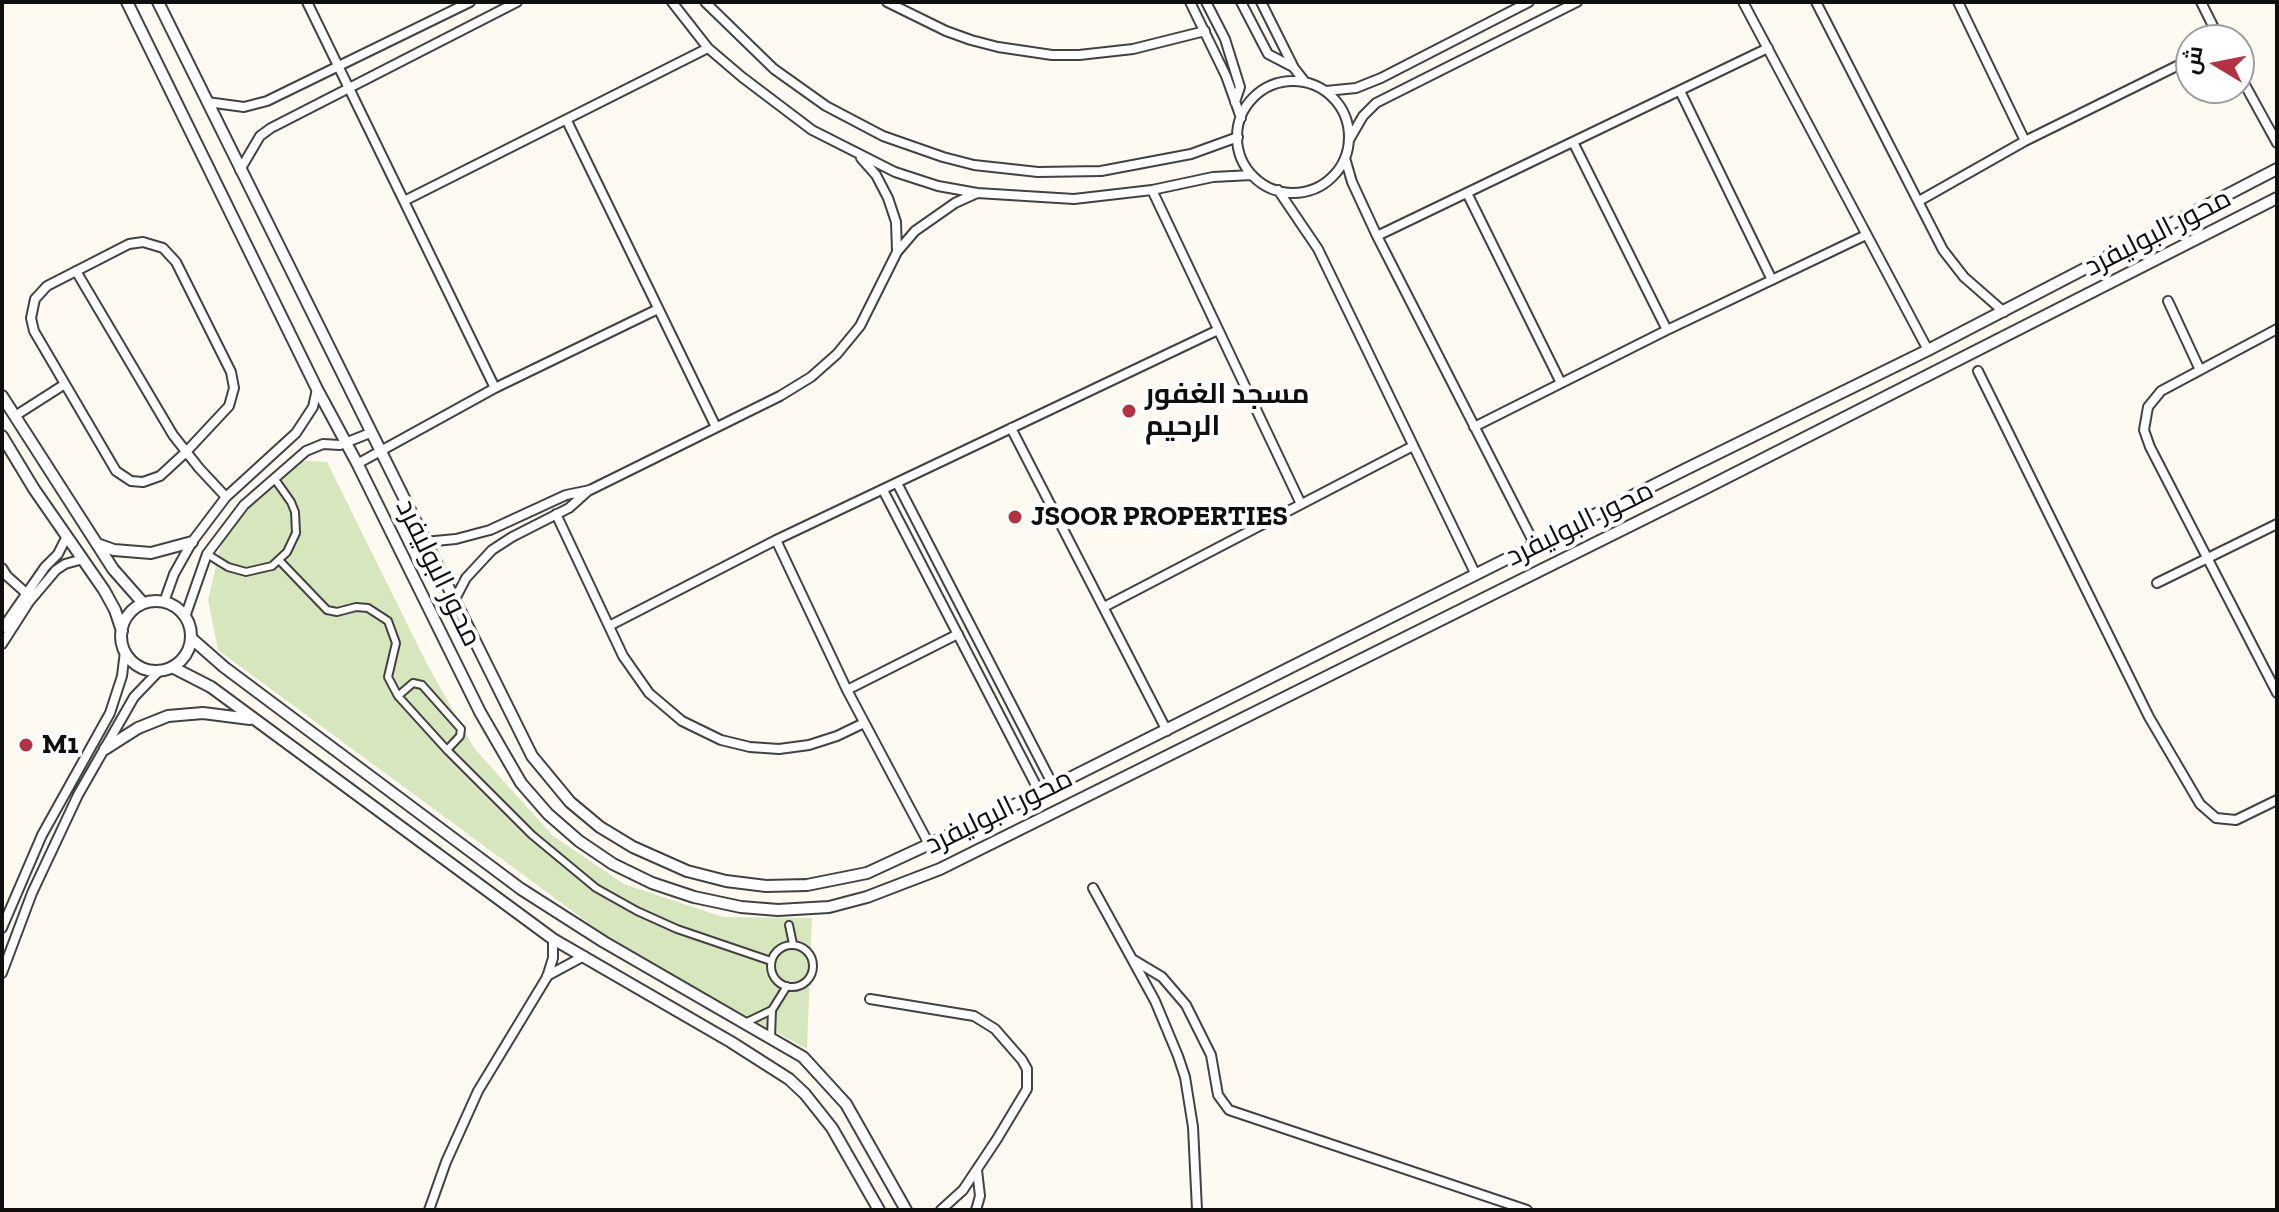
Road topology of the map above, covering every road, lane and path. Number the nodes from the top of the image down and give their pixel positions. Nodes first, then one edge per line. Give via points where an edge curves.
1 (127, 2) edge
2 (158, 2) edge
3 (307, 2) edge
4 (470, 2) edge
5 (517, 2) edge
6 (672, 2) edge
7 (705, 2) edge
8 (887, 2) edge
9 (1190, 2) edge
10 (1206, 2) edge
11 (1241, 2) edge
12 (1261, 2) edge
13 (1529, 2) edge
14 (1577, 2) edge
15 (1743, 2) edge
16 (1816, 2) edge
17 (1958, 2) edge
18 (2201, 2) edge
19 (2212, 24) edge
20 (1205, 31) junction
21 (708, 48) junction
22 (1768, 48) junction
23 (338, 66) junction
24 (2175, 67) edge
25 (1294, 68) junction
26 (1305, 82) junction
27 (348, 88) junction
28 (1325, 91) junction
29 (1680, 91) junction
30 (207, 102) junction
31 (1235, 102) junction
32 (2255, 103) edge
33 (1241, 118) junction
34 (567, 121) junction
35 (1238, 137) junction
36 (2025, 141) junction
37 (1573, 142) junction
38 (2277, 143) edge
39 (1347, 144) junction
40 (859, 155) junction
41 (1345, 158) junction
42 (2277, 169) edge
43 (240, 170) junction
44 (1252, 175) junction
45 (1152, 190) junction
46 (1278, 190) junction
47 (977, 193) junction
48 (1467, 193) junction
49 (2277, 198) edge
50 (404, 201) junction
51 (1919, 201) junction
52 (1866, 235) junction
53 (1377, 236) junction
54 (897, 252) junction
55 (76, 271) junction
56 (1772, 280) junction
57 (2168, 301) dead end
58 (658, 309) junction
59 (2004, 312) junction
60 (2277, 329) edge
61 (1218, 330) junction
62 (1667, 330) junction
63 (1928, 350) junction
64 (2200, 370) junction
65 (1978, 371) dead end
66 (1561, 383) junction
67 (65, 384) junction
68 (495, 388) junction
69 (317, 389) junction
70 (2, 396) edge
71 (15, 416) junction
72 (716, 427) junction
73 (1474, 427) junction
74 (1011, 428) junction
75 (370, 433) junction
76 (2, 436) edge
77 (346, 443) junction
78 (1413, 446) junction
79 (280, 448) junction
80 (186, 452) junction
81 (380, 452) junction
82 (291, 462) junction
83 (357, 464) junction
84 (52, 477) junction
85 (274, 478) junction
86 (897, 483) junction
87 (34, 489) junction
88 (590, 490) junction
89 (883, 490) junction
90 (226, 497) junction
91 (1301, 504) junction
92 (556, 514) junction
93 (2277, 524) edge
94 (67, 536) junction
95 (776, 540) junction
96 (192, 542) junction
97 (424, 542) junction
98 (97, 544) junction
99 (1535, 545) junction
100 (207, 554) junction
101 (2208, 558) junction
102 (83, 559) junction
103 (279, 560) junction
104 (2, 568) edge
105 (1476, 575) junction
106 (2157, 583) dead end
107 (26, 593) junction
108 (454, 601) junction
109 (164, 602) junction
110 (143, 603) junction
111 (1104, 607) junction
112 (185, 617) junction
113 (609, 626) junction
114 (2, 629) edge
115 (122, 631) junction
116 (958, 634) junction
117 (191, 638) junction
118 (2, 644) edge
119 (125, 651) junction
120 (166, 669) junction
121 (847, 690) junction
122 (2277, 693) edge
123 (398, 696) junction
124 (256, 721) junction
125 (864, 723) junction
126 (1167, 731) junction
127 (105, 749) junction
128 (447, 750) junction
129 (1054, 787) junction
130 (1040, 793) junction
131 (2277, 800) edge
132 (930, 846) junction
133 (1093, 888) dead end
134 (789, 925) dead end
135 (2, 930) edge
136 (14, 937) junction
137 (553, 939) junction
138 (793, 944) junction
139 (584, 956) junction
140 (1132, 959) junction
141 (771, 961) junction
142 (2, 973) edge
143 (547, 977) junction
144 (787, 986) junction
145 (870, 999) dead end
146 (772, 1010) junction
147 (747, 1022) junction
148 (771, 1037) junction
149 (977, 1170) junction
150 (429, 1210) edge
151 (879, 1210) edge
152 (906, 1210) edge
153 (941, 1210) edge
154 (976, 1210) edge
155 (1197, 1210) edge
156 (1527, 1210) edge

1 - 69 street, محور البوليفرد
2 - 30 street, محور البوليفرد
3 - 23 street
4 - 23 street
5 - 27 street
6 - 21 street
7 - 35 street via 774,69 826,106 883,136 974,165 1101,171 1191,154
8 - 20 street via 971,40 1038,54 1106,53
9 - 20 street
10 - 31 street via 1240,87
11 - 25 street via 1268,54
12 - 25 street
13 - 28 street via 1369,83
14 - 39 street via 1376,103
15 - 22 street
16 - 51 street
17 - 36 street
18 - 19 street
20 - 31 street
21 - 34 street
21 - 40 street via 812,130
22 - 29 street
22 - 52 street
23 - 27 street
23 - 30 street via 256,105
24 - 36 street
25 - 26 street
26 - 28 street
26 - 33 street via 1271,85 1253,98
27 - 43 street via 260,136
27 - 50 street
28 - 39 street via 1345,114
29 - 37 street
29 - 56 street
30 - 43 street, محور البوليفرد
31 - 33 street
32 - 38 street
33 - 35 street
34 - 50 street
34 - 58 street
35 - 44 street via 1241,157
36 - 51 street
37 - 48 street
37 - 62 street
39 - 41 street
40 - 47 street via 938,186
40 - 54 street via 888,198
41 - 46 street via 1332,177 1312,189
41 - 53 street
42 - 59 street, محور البوليفرد
43 - 75 street, محور البوليفرد
44 - 45 street
44 - 46 street
45 - 47 street via 1074,199
45 - 61 street
46 - 78 street via 1318,249
47 - 54 street via 934,215
48 - 53 street
48 - 66 street
49 - 83 street, محور البوليفرد via 940,869 829,907 766,909 694,897 613,864 548,814 521,783 480,712
50 - 68 street
51 - 59 street via 1953,264
52 - 56 street
52 - 63 street
53 - 73 street
54 - 72 street via 860,326 837,354 790,390
55 - 67 street via 42,289 31,311 34,331
55 - 80 street
55 - 80 street via 136,242 158,246 176,262 234,388 229,406
56 - 62 street
57 - 64 street
58 - 68 street
58 - 72 street
59 - 63 street, محور البوليفرد
60 - 64 street
61 - 74 street
61 - 91 street
62 - 66 street
63 - 99 street, محور البوليفرد
64 - 101 street via 2153,399 2144,430
65 - 131 street via 2149,717 2200,804 2216,818 2236,820
66 - 73 street
67 - 71 street
67 - 80 street via 125,479 155,479
68 - 81 street
69 - 77 street, محور البوليفرد
69 - 79 street via 308,415
70 - 71 street
71 - 84 street
72 - 88 street
73 - 99 street
74 - 86 street
74 - 111 street
75 - 77 street
75 - 81 street, محور البوليفرد
76 - 87 street
77 - 82 street via 314,446
77 - 83 street, محور البوليفرد
78 - 91 street
78 - 105 street
79 - 82 street
79 - 90 street
80 - 90 street
81 - 83 street
81 - 97 street, محور البوليفرد
82 - 85 street
84 - 87 street
84 - 98 street
85 - 100 street via 237,513
85 - 103 street via 297,522 293,543
86 - 89 street
86 - 129 street
87 - 94 street
88 - 92 street
88 - 97 street via 558,498 490,530
89 - 95 street
89 - 116 street
90 - 96 street
91 - 111 street
92 - 108 street via 492,550 466,578
92 - 113 street
93 - 101 street
94 - 102 street
94 - 107 street
95 - 113 street
95 - 121 street
96 - 98 street via 151,553
96 - 109 street
97 - 108 street, محور البوليفرد
98 - 110 street
99 - 105 street, محور البوليفرد
100 - 103 street via 246,572
100 - 112 street
101 - 106 street
101 - 122 street
102 - 115 street via 110,600
102 - 118 street via 56,570
103 - 123 street via 327,610 368,608 388,621 396,643 388,677
104 - 107 street
105 - 126 street, محور البوليفرد
107 - 114 street
108 - 132 street, محور البوليفرد via 543,772 585,816 633,847 706,876 786,886 867,873
109 - 110 street
109 - 112 street
110 - 115 street
111 - 126 street
112 - 117 street
113 - 125 street via 649,693 682,721 721,740 779,749 809,745
115 - 119 street
116 - 121 street
116 - 130 street
117 - 120 street via 182,660
117 - 147 street via 521,889
119 - 120 street via 140,666
119 - 135 street via 110,713 42,835
120 - 124 street via 198,678
120 - 127 street via 134,697
121 - 125 street
123 - 128 street
123 - 128 street via 419,683 449,716 461,733
124 - 127 street via 220,714 168,716
124 - 137 street
125 - 132 street
126 - 129 street, محور البوليفرد
127 - 136 street via 78,795
128 - 141 street via 532,835 596,888 677,929
129 - 130 street, محور البوليفرد
130 - 132 street, محور البوليفرد
133 - 140 street
134 - 138 street
135 - 136 street
136 - 142 street
137 - 139 street
137 - 143 street
138 - 141 street via 779,949
138 - 144 street via 811,955 813,969 806,982
139 - 143 street
139 - 151 street via 789,1079 832,1128
140 - 155 street via 1164,1018 1185,1077
140 - 156 street via 1162,977 1186,1005 1211,1055 1218,1095 1234,1113
141 - 144 street via 775,979
143 - 150 street via 478,1091
144 - 146 street
145 - 149 street via 974,1016 995,1029 1022,1060 1027,1089
146 - 147 street
146 - 148 street
147 - 148 street
148 - 152 street via 815,1067 846,1104
149 - 153 street
149 - 154 street

